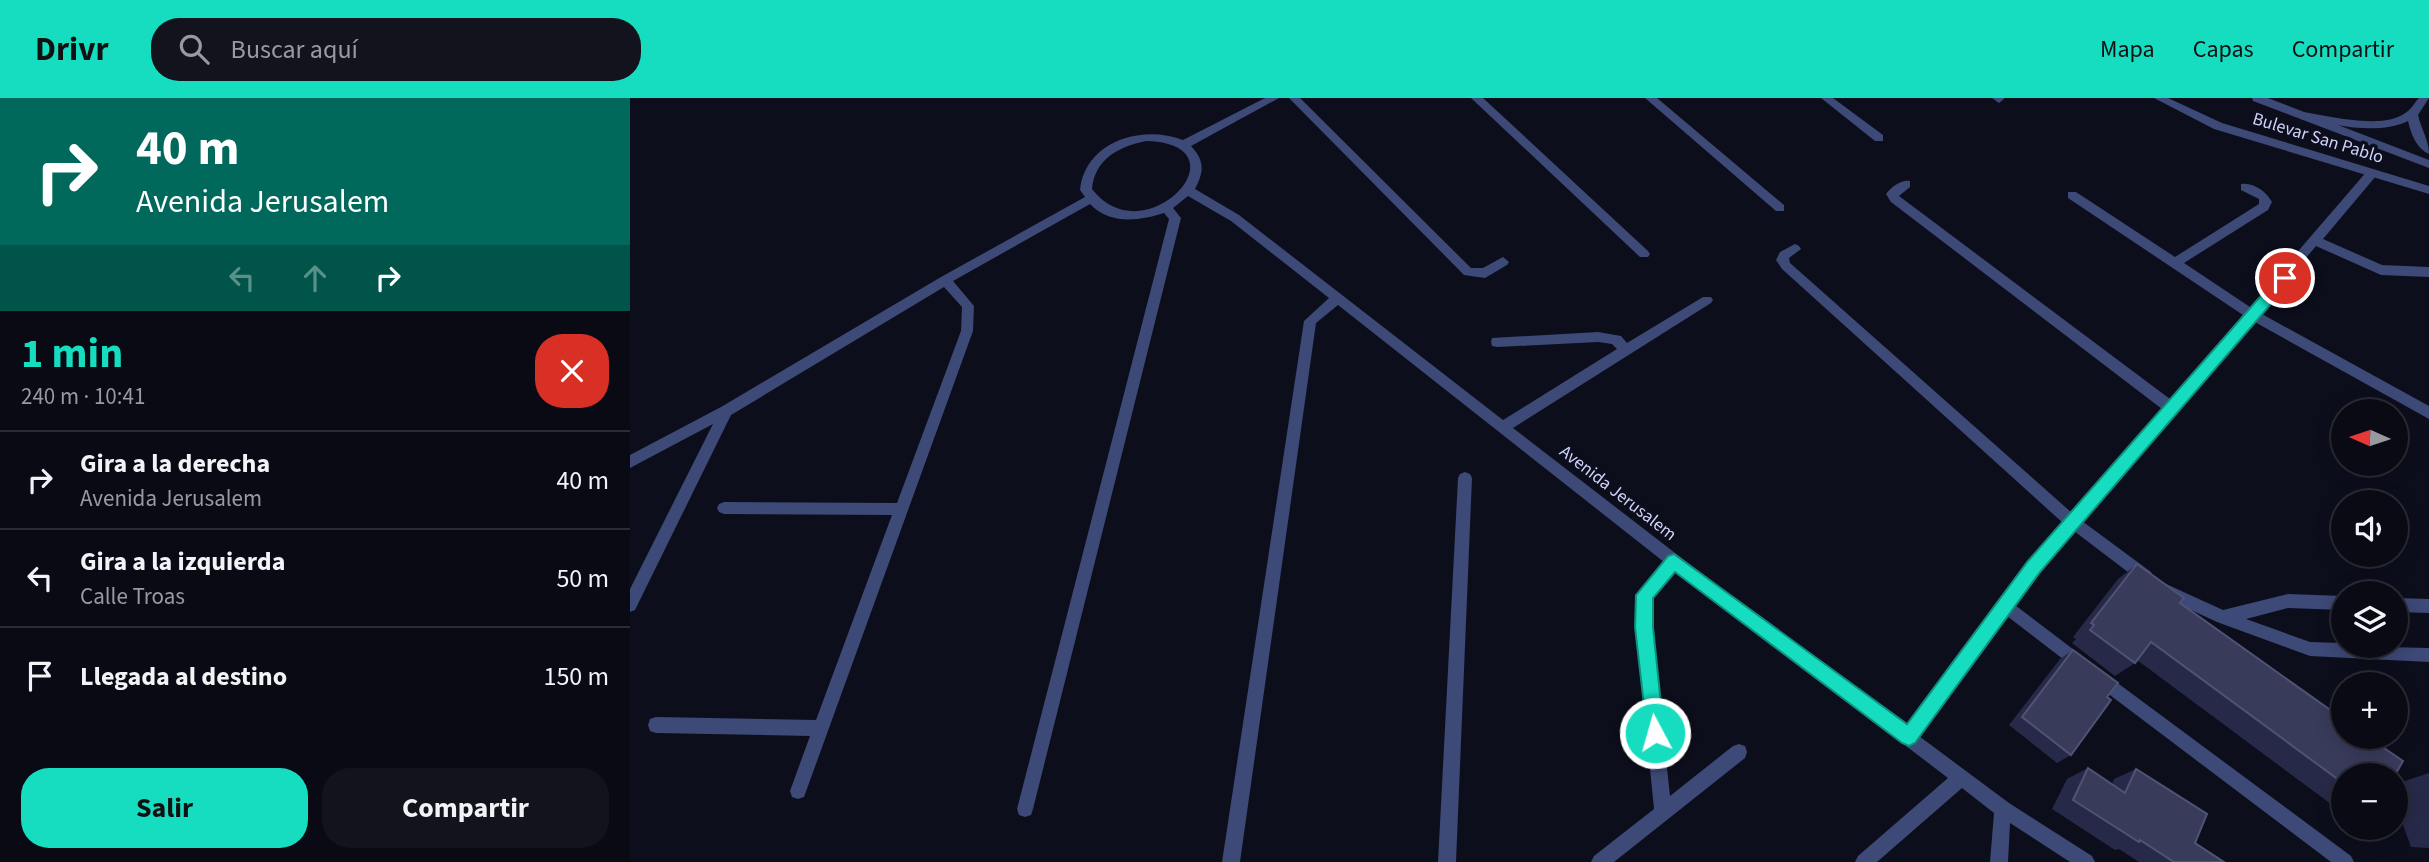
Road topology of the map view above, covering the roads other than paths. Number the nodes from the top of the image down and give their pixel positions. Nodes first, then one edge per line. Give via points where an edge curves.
1 (1274, 98) edge
2 (1294, 98) edge
3 (1476, 98) edge
4 (1650, 98) edge
5 (1826, 98) edge
6 (2159, 98) edge
7 (2257, 98) edge
8 (2425, 98) edge
9 (2414, 111) junction
10 (2429, 113) edge
11 (2303, 116) junction
12 (1879, 138) dead end
13 (1184, 145) junction
14 (2429, 150) edge
15 (2429, 164) edge
16 (2372, 173) junction
17 (1906, 184) dead end
18 (2245, 187) dead end
19 (2429, 190) edge
20 (1189, 191) junction
21 (2071, 195) dead end
22 (1090, 199) junction
23 (1167, 208) junction
24 (1780, 208) dead end
25 (2316, 241) junction
26 (1795, 248) dead end
27 (1644, 254) dead end
28 (1503, 262) dead end
29 (2173, 264) junction
30 (2429, 272) edge
31 (945, 279) junction
32 (1338, 298) junction
33 (1707, 300) dead end
34 (2253, 315) junction
35 (1497, 342) dead end
36 (1627, 351) junction
37 (2171, 408) junction
38 (726, 411) junction
39 (2429, 413) edge
40 (1503, 427) junction
41 (630, 462) edge
42 (1465, 478) dead end
43 (724, 508) dead end
44 (901, 509) junction
45 (2072, 522) junction
46 (1674, 561) junction
47 (2331, 603) edge
48 (630, 605) edge
49 (2004, 605) junction
50 (2408, 605) edge
51 (2429, 606) edge
52 (2222, 617) junction
53 (2429, 655) edge
54 (656, 725) dead end
55 (821, 728) junction
56 (1909, 736) junction
57 (1739, 752) dead end
58 (1962, 777) junction
59 (798, 791) dead end
60 (2003, 809) junction
61 (1025, 810) dead end
62 (1663, 813) junction
63 (1231, 862) edge
64 (1447, 862) edge
65 (1600, 862) edge
66 (1864, 862) edge
67 (2000, 862) edge
68 (2085, 862) edge
69 (2345, 862) edge

1 - 13 street
2 - 28 street via 1468,272 1485,273
3 - 27 street
4 - 24 street
5 - 12 street
6 - 16 street, Bulevar San Pablo via 2218,125
7 - 11 street, Bulevar San Pablo
8 - 9 street
9 - 10 street
9 - 11 street via 2398,121 2377,124
9 - 14 street via 2417,135
11 - 15 street, Bulevar San Pablo
13 - 20 street via 1192,152 1198,171
13 - 22 street via 1146,137 1106,151 1096,159 1086,180
16 - 19 street, Bulevar San Pablo
16 - 25 street
17 - 37 street via 1894,191 1895,199
18 - 29 street via 2263,196 2264,207
20 - 23 street
20 - 32 street, Avenida Jerusalem via 1235,218
21 - 29 street
22 - 23 street via 1098,207 1122,215
22 - 31 street
23 - 61 street via 1175,218
25 - 30 street via 2381,270
25 - 34 street
26 - 45 street via 1784,255 1786,266
29 - 34 street
31 - 38 street
31 - 44 street via 968,306 967,331
32 - 40 street, Avenida Jerusalem
32 - 63 street via 1310,321
33 - 36 street
34 - 37 street
34 - 39 street
35 - 36 street via 1598,337 1616,340
36 - 40 street
37 - 45 street
38 - 41 street
38 - 48 street
40 - 46 street, Avenida Jerusalem
42 - 64 street
43 - 44 street
44 - 55 street
45 - 49 street
45 - 52 street via 2163,589
46 - 56 street, Avenida Jerusalem
46 - 62 street via 1645,595 1644,627
47 - 52 street via 2288,601
49 - 56 street
49 - 69 street
50 - 51 street
52 - 53 street via 2310,649
54 - 55 street
55 - 59 street
56 - 58 street, Avenida Jerusalem
57 - 62 street
58 - 60 street, Avenida Jerusalem
58 - 66 street
60 - 67 street
60 - 68 street, Avenida Jerusalem
62 - 65 street

